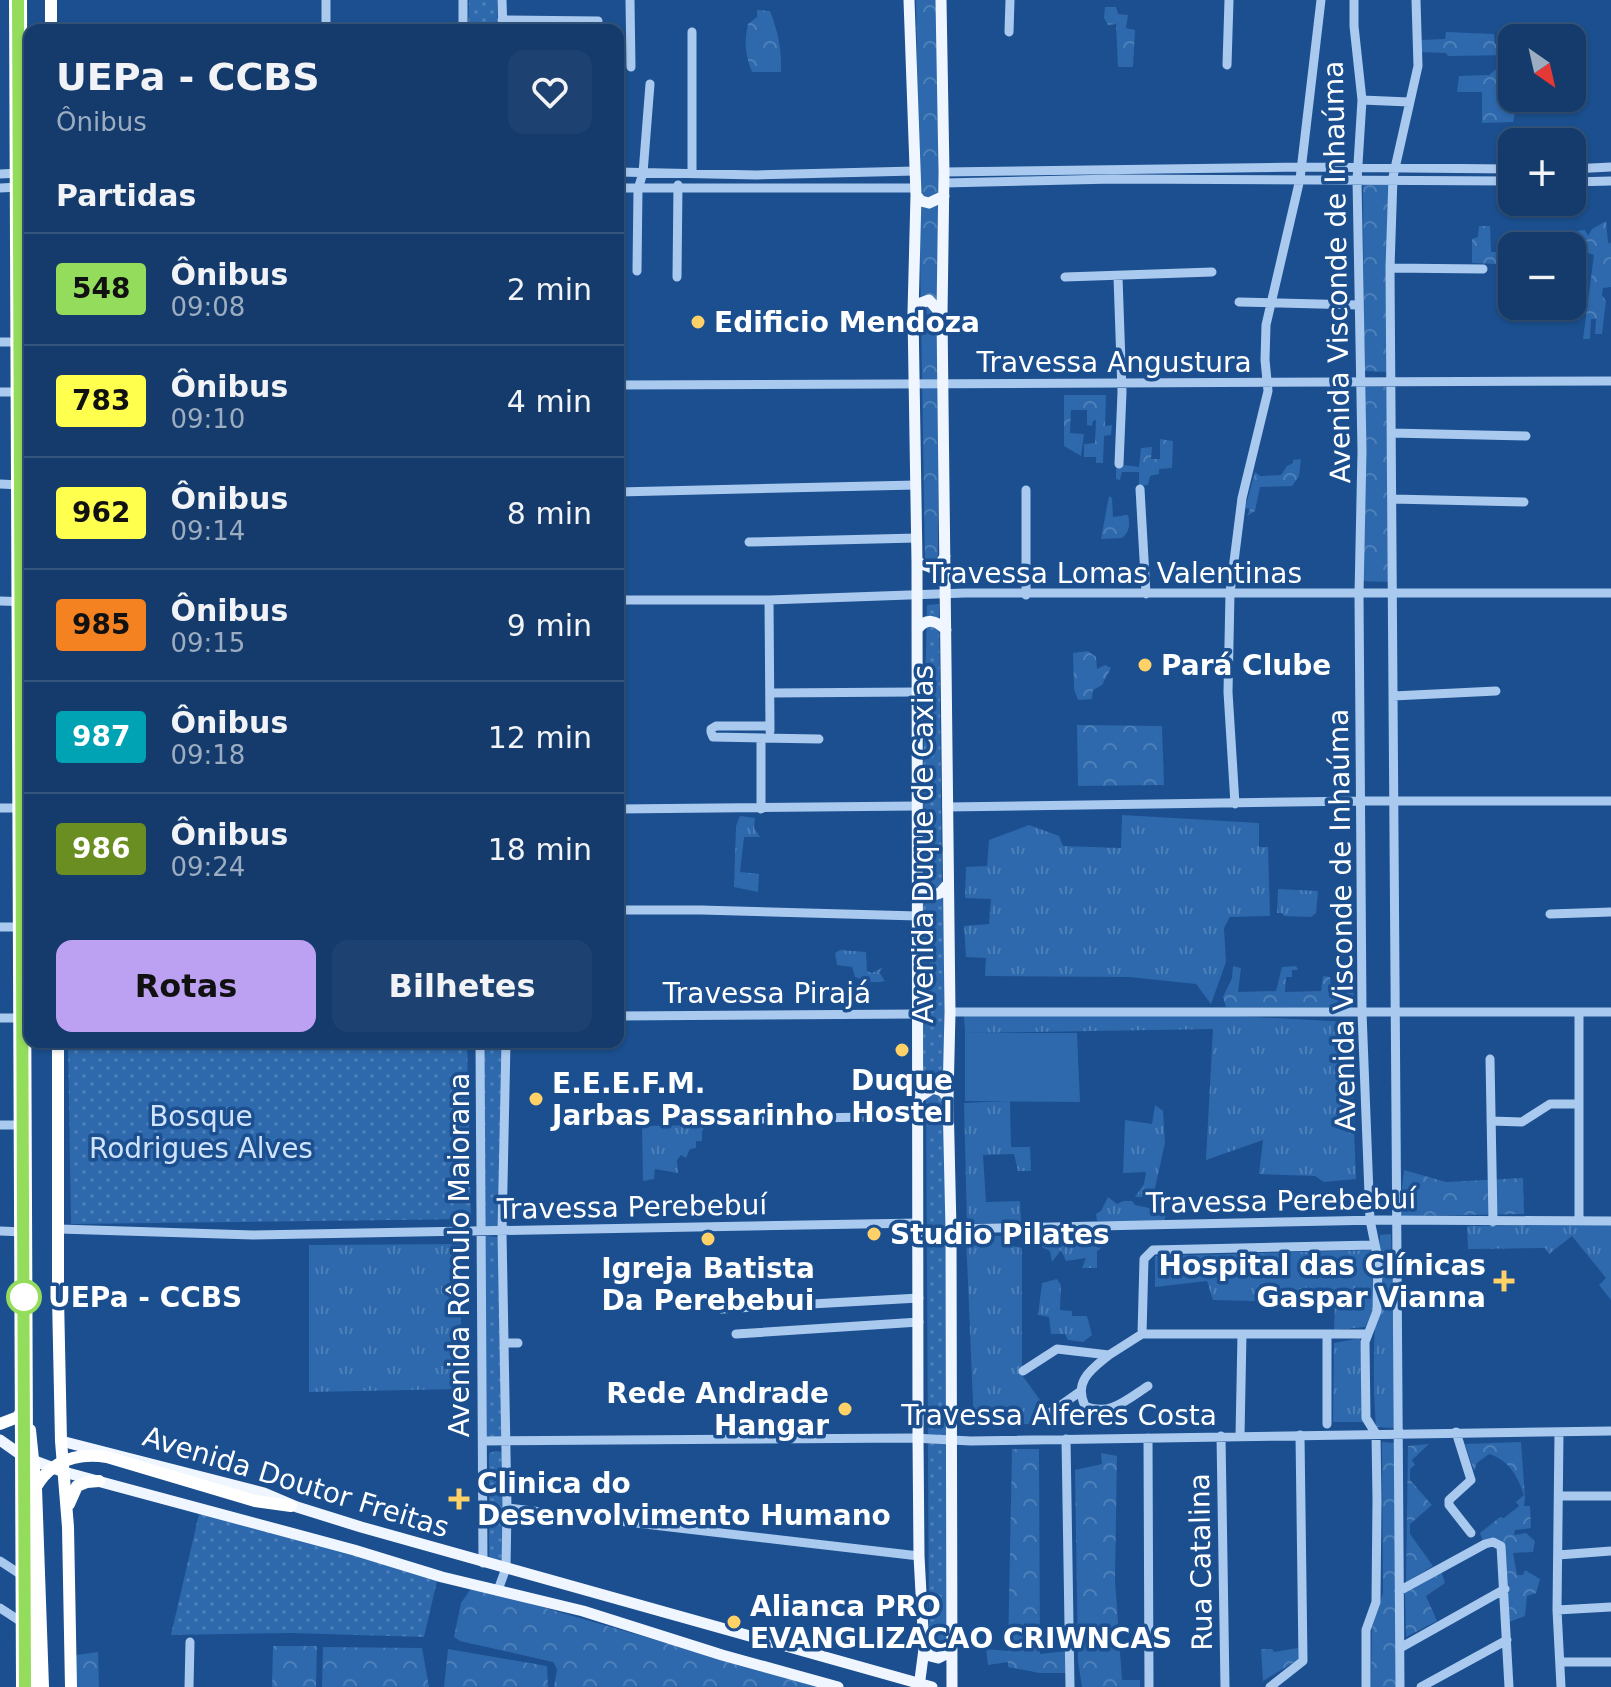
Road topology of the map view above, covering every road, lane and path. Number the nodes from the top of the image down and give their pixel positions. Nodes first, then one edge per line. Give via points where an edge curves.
1 (18, 0) edge
2 (51, 0) edge
3 (326, 0) edge
4 (463, 0) edge
5 (502, 0) edge
6 (630, 0) edge
7 (909, 0) edge
8 (941, 0) edge
9 (1010, 0) edge
10 (1229, 0) edge
11 (1321, 0) edge
12 (1354, 0) edge
13 (1416, 0) edge
14 (598, 21) dead end
15 (51, 24) edge
16 (326, 24) edge
17 (463, 24) edge
18 (503, 24) edge
19 (527, 24) edge
20 (692, 32) dead end
21 (1009, 32) dead end
22 (1227, 65) dead end
23 (631, 67) dead end
24 (650, 84) dead end
25 (1362, 100) junction
26 (1409, 102) junction
27 (1301, 167) junction
28 (1611, 167) edge
29 (1358, 168) junction
30 (1586, 168) edge
31 (1498, 170) edge
32 (915, 171) junction
33 (624, 172) edge
34 (692, 172) junction
35 (19, 173) junction
36 (643, 173) junction
37 (678, 173) junction
38 (0, 174) edge
39 (757, 175) junction
40 (1114, 175) junction
41 (1394, 175) junction
42 (944, 177) junction
43 (1300, 179) junction
44 (1357, 180) junction
45 (1498, 180) edge
46 (1611, 181) edge
47 (1586, 182) edge
48 (19, 187) junction
49 (678, 187) junction
50 (0, 188) edge
51 (624, 188) edge
52 (638, 189) junction
53 (757, 189) junction
54 (916, 191) junction
55 (944, 196) junction
56 (1390, 268) junction
57 (1483, 269) dead end
58 (637, 271) dead end
59 (1212, 272) dead end
60 (677, 277) dead end
61 (1065, 277) dead end
62 (1118, 277) junction
63 (1239, 302) dead end
64 (1271, 304) junction
65 (1358, 305) junction
66 (913, 313) junction
67 (942, 315) junction
68 (0, 342) edge
69 (19, 342) junction
70 (1611, 381) edge
71 (1391, 382) junction
72 (1266, 383) junction
73 (1359, 383) junction
74 (24, 384) edge
75 (1120, 384) junction
76 (624, 385) edge
77 (915, 385) junction
78 (944, 385) junction
79 (0, 392) edge
80 (24, 392) edge
81 (24, 411) edge
82 (1391, 433) junction
83 (1526, 436) dead end
84 (1119, 464) dead end
85 (0, 484) edge
86 (20, 485) junction
87 (916, 485) junction
88 (1140, 489) dead end
89 (1026, 490) dead end
90 (624, 492) edge
91 (1392, 499) junction
92 (1524, 502) dead end
93 (917, 538) junction
94 (749, 542) dead end
95 (945, 556) junction
96 (917, 562) junction
97 (24, 579) edge
98 (1230, 593) junction
99 (1611, 593) edge
100 (945, 594) junction
101 (1146, 594) junction
102 (1359, 594) junction
103 (917, 595) junction
104 (1026, 595) junction
105 (1392, 595) junction
106 (624, 600) edge
107 (769, 600) junction
108 (0, 601) edge
109 (24, 602) edge
110 (917, 630) junction
111 (946, 630) junction
112 (24, 671) edge
113 (1496, 691) dead end
114 (915, 692) junction
115 (771, 693) junction
116 (1393, 696) junction
117 (770, 726) junction
118 (766, 738) junction
119 (819, 739) dead end
120 (1363, 801) junction
121 (1393, 801) junction
122 (1611, 801) edge
123 (1235, 804) junction
124 (916, 806) junction
125 (947, 807) junction
126 (0, 808) edge
127 (22, 808) junction
128 (624, 809) edge
129 (761, 809) junction
130 (947, 885) junction
131 (917, 886) junction
132 (624, 910) edge
133 (1611, 912) edge
134 (1550, 914) dead end
135 (918, 916) junction
136 (0, 927) edge
137 (23, 927) junction
138 (950, 1012) junction
139 (1362, 1012) junction
140 (1395, 1012) junction
141 (1579, 1012) junction
142 (1611, 1012) edge
143 (917, 1014) junction
144 (624, 1016) edge
145 (0, 1018) edge
146 (24, 1018) junction
147 (58, 1048) edge
148 (480, 1048) edge
149 (506, 1048) edge
150 (1490, 1059) dead end
151 (918, 1098) junction
152 (948, 1098) junction
153 (1578, 1104) junction
154 (919, 1116) junction
155 (715, 1120) dead end
156 (1491, 1121) junction
157 (0, 1125) edge
158 (24, 1125) junction
159 (1370, 1220) junction
160 (1396, 1220) junction
161 (1579, 1221) junction
162 (1611, 1221) edge
163 (1493, 1222) junction
164 (918, 1223) junction
165 (59, 1229) junction
166 (951, 1229) junction
167 (0, 1231) edge
168 (24, 1232) junction
169 (480, 1232) junction
170 (502, 1232) junction
171 (1374, 1245) junction
172 (919, 1298) junction
173 (721, 1309) dead end
174 (919, 1322) junction
175 (736, 1334) dead end
176 (1142, 1334) junction
177 (1242, 1334) junction
178 (1327, 1334) junction
179 (1367, 1334) junction
180 (505, 1343) junction
181 (518, 1343) dead end
182 (1109, 1355) junction
183 (1023, 1371) dead end
184 (1148, 1386) dead end
185 (1081, 1391) junction
186 (25, 1403) junction
187 (1047, 1415) dead end
188 (0, 1424) edge
189 (1327, 1424) dead end
190 (1611, 1431) edge
191 (1456, 1432) junction
192 (1399, 1433) junction
193 (1559, 1433) junction
194 (1376, 1434) junction
195 (1300, 1435) junction
196 (1221, 1436) junction
197 (1240, 1436) junction
198 (918, 1438) junction
199 (1148, 1438) junction
200 (952, 1439) junction
201 (1066, 1439) junction
202 (0, 1440) edge
203 (61, 1441) junction
204 (483, 1441) junction
205 (506, 1441) junction
206 (91, 1448) junction
207 (29, 1459) junction
208 (64, 1472) junction
209 (96, 1480) junction
210 (1559, 1496) junction
211 (1611, 1496) edge
212 (294, 1507) junction
213 (507, 1508) junction
214 (68, 1527) junction
215 (361, 1527) junction
216 (1471, 1533) dead end
217 (354, 1550) junction
218 (1611, 1551) edge
219 (1558, 1555) junction
220 (919, 1556) junction
221 (0, 1561) edge
222 (483, 1563) junction
223 (506, 1568) junction
224 (23, 1576) junction
225 (1505, 1589) junction
226 (498, 1590) junction
227 (589, 1591) junction
228 (1399, 1591) junction
229 (1611, 1607) edge
230 (0, 1608) edge
231 (1557, 1610) junction
232 (583, 1611) junction
233 (23, 1623) junction
234 (1507, 1640) junction
235 (190, 1642) dead end
236 (953, 1643) junction
237 (1400, 1648) junction
238 (924, 1649) junction
239 (1561, 1662) junction
240 (1611, 1662) edge
241 (821, 1684) edge
242 (924, 1686) edge
243 (25, 1687) edge
244 (34, 1687) edge
245 (43, 1687) edge
246 (71, 1687) edge
247 (189, 1687) edge
248 (838, 1687) edge
249 (952, 1687) edge
250 (1070, 1687) edge
251 (1149, 1687) edge
252 (1225, 1687) edge
253 (1270, 1687) edge
254 (1366, 1687) edge
255 (1400, 1687) edge
256 (1421, 1687) edge
257 (1509, 1687) edge
258 (1561, 1687) edge

1 - 35 highway
2 - 15 highway
3 - 16 street
4 - 17 street
5 - 18 street
6 - 23 street
7 - 32 main road, Avenida Duque de Caxias
8 - 42 main road, Avenida Duque de Caxias
9 - 21 street
10 - 22 street
11 - 27 street
12 - 25 street, Avenida Visconde de Inhaúma
13 - 26 street, Avenida Visconde de Inhaúma via 1418,66
14 - 19 street
20 - 34 street
24 - 36 street
25 - 26 street
25 - 29 street, Avenida Visconde de Inhaúma
26 - 41 street, Avenida Visconde de Inhaúma
27 - 29 street
27 - 40 street via 1125,168
27 - 43 street
28 - 30 street
29 - 41 street
29 - 44 street, Avenida Visconde de Inhaúma
31 - 41 street
32 - 39 street
32 - 54 main road, Avenida Duque de Caxias
33 - 36 street
34 - 37 street
34 - 39 street
35 - 38 street
35 - 48 highway
36 - 37 street
36 - 52 street
37 - 49 street
39 - 53 street
40 - 42 street
40 - 42 street via 1062,168
40 - 43 street
41 - 44 street
41 - 45 street
41 - 56 street, Avenida Visconde de Inhaúma
42 - 55 main road, Avenida Duque de Caxias
43 - 44 street
43 - 64 street
44 - 65 street, Avenida Visconde de Inhaúma
46 - 47 street
48 - 50 street
48 - 69 highway
49 - 52 street
49 - 53 street
49 - 60 street
51 - 52 street
52 - 58 street
53 - 54 street
54 - 55 main road via 929,203
54 - 66 main road, Avenida Duque de Caxias
55 - 67 main road, Avenida Duque de Caxias
56 - 57 street
56 - 71 street, Avenida Visconde de Inhaúma
59 - 62 street
61 - 62 street
62 - 75 street
63 - 64 street
64 - 65 street
64 - 72 street
65 - 73 street, Avenida Visconde de Inhaúma
66 - 67 main road via 929,300
66 - 77 main road, Avenida Duque de Caxias
67 - 78 main road, Avenida Duque de Caxias
68 - 69 street
69 - 74 highway
70 - 71 street, Travessa Angustura
71 - 73 street, Travessa Angustura
71 - 82 street, Avenida Visconde de Inhaúma
72 - 73 street, Travessa Angustura
72 - 75 street, Travessa Angustura
72 - 98 street via 1265,409 1242,498
73 - 102 street, Avenida Visconde de Inhaúma
75 - 78 street, Travessa Angustura
75 - 84 street
76 - 77 street, Travessa Angustura
77 - 78 street, Travessa Angustura
77 - 87 main road, Avenida Duque de Caxias
78 - 95 main road, Avenida Duque de Caxias
79 - 80 street
81 - 86 highway
82 - 83 street
82 - 91 street, Avenida Visconde de Inhaúma
85 - 86 street
86 - 97 highway
87 - 90 street
87 - 93 main road, Avenida Duque de Caxias
88 - 101 street
89 - 104 street
91 - 92 street
91 - 105 street, Avenida Visconde de Inhaúma
93 - 94 street
93 - 96 main road, Avenida Duque de Caxias
95 - 96 main road via 932,568
95 - 100 main road, Avenida Duque de Caxias
96 - 103 main road, Avenida Duque de Caxias
98 - 101 street, Travessa Lomas Valentinas
98 - 102 street, Travessa Lomas Valentinas
98 - 123 street via 1228,692
99 - 105 street, Travessa Lomas Valentinas
100 - 103 street, Travessa Lomas Valentinas
100 - 104 street, Travessa Lomas Valentinas
100 - 111 main road, Avenida Duque de Caxias
101 - 104 street, Travessa Lomas Valentinas
102 - 105 street, Travessa Lomas Valentinas
102 - 120 street, Avenida Visconde de Inhaúma
103 - 107 street, Travessa Lomas Valentinas
103 - 110 main road, Avenida Duque de Caxias
105 - 116 street, Avenida Visconde de Inhaúma
106 - 107 street, Travessa Lomas Valentinas
107 - 115 street
108 - 109 street
110 - 111 main road via 928,621
110 - 114 main road, Avenida Duque de Caxias
111 - 125 main road, Avenida Duque de Caxias
112 - 127 highway
113 - 116 street
114 - 115 street
114 - 124 main road, Avenida Duque de Caxias
115 - 117 street
116 - 121 street, Avenida Visconde de Inhaúma
117 - 118 street
117 - 118 street via 711,729 713,737
118 - 119 street
118 - 129 street
120 - 121 street
120 - 123 street
120 - 139 street, Avenida Visconde de Inhaúma
121 - 122 street
121 - 140 street, Avenida Visconde de Inhaúma
123 - 125 street
124 - 129 street
124 - 131 main road, Avenida Duque de Caxias
125 - 130 main road, Avenida Duque de Caxias
126 - 127 street
127 - 137 highway
128 - 129 street
130 - 131 main road via 934,895
130 - 138 main road, Avenida Duque de Caxias
131 - 135 main road, Avenida Duque de Caxias
132 - 135 street
133 - 134 street
135 - 143 main road, Avenida Duque de Caxias
136 - 137 street
137 - 146 highway
138 - 139 street
138 - 152 main road, Avenida Duque de Caxias
139 - 140 street
139 - 159 street, Avenida Visconde de Inhaúma
140 - 141 street
140 - 160 street, Avenida Visconde de Inhaúma
141 - 142 street
141 - 153 street
143 - 144 street, Travessa Pirajá
143 - 151 main road, Avenida Duque de Caxias
145 - 146 street
146 - 158 highway
147 - 165 highway
148 - 169 street, Avenida Rômulo Maiorana
149 - 170 street, Avenida Rômulo Maiorana
150 - 156 street
151 - 152 main road via 933,1088
151 - 154 main road, Avenida Duque de Caxias
152 - 166 main road, Avenida Duque de Caxias
153 - 156 street via 1550,1104 1522,1122
153 - 161 street
154 - 155 street
154 - 164 main road, Avenida Duque de Caxias
156 - 163 street
157 - 158 street
158 - 168 highway
159 - 160 street, Travessa Perebebuí
159 - 166 street, Travessa Perebebuí
159 - 171 street, Avenida Visconde de Inhaúma
160 - 163 street, Travessa Perebebuí
160 - 192 street, Avenida Visconde de Inhaúma
161 - 162 street, Travessa Perebebuí
161 - 163 street, Travessa Perebebuí
164 - 170 street, Travessa Perebebuí
164 - 172 main road, Avenida Duque de Caxias
165 - 169 street, Travessa Perebebuí via 253,1235
165 - 203 highway
166 - 200 main road, Avenida Duque de Caxias
167 - 168 street
168 - 186 highway
169 - 170 street, Travessa Perebebuí
169 - 204 street, Avenida Rômulo Maiorana
170 - 180 street, Avenida Rômulo Maiorana
171 - 176 street via 1153,1250 1144,1259
171 - 179 street, Avenida Visconde de Inhaúma via 1377,1311
172 - 173 street
172 - 174 main road, Avenida Duque de Caxias
174 - 175 street
174 - 198 main road, Avenida Duque de Caxias
176 - 177 street
176 - 182 street
177 - 178 street
177 - 197 street
178 - 179 street
178 - 189 street
179 - 194 street, Avenida Visconde de Inhaúma via 1366,1418
180 - 181 street, Avenida Rômulo Maiorana
180 - 205 street, Avenida Rômulo Maiorana
182 - 183 street via 1057,1349
182 - 185 street via 1084,1375
184 - 185 street via 1111,1409 1090,1409
185 - 187 street
186 - 188 highway via 18,1417
186 - 207 highway
190 - 193 street, Travessa Alferes Costa
191 - 192 street, Travessa Alferes Costa
191 - 193 street, Travessa Alferes Costa
191 - 216 street via 1471,1480 1449,1505
192 - 194 street, Travessa Alferes Costa
192 - 228 street, Avenida Visconde de Inhaúma
193 - 210 street
194 - 195 street, Travessa Alferes Costa
194 - 254 street, Avenida Visconde de Inhaúma via 1376,1602 1366,1630
195 - 197 street, Travessa Alferes Costa
195 - 253 street via 1303,1658
196 - 197 street, Travessa Alferes Costa
196 - 199 street, Travessa Alferes Costa
196 - 252 street, Rua Catalina
198 - 200 street, Travessa Alferes Costa
198 - 205 street, Travessa Alferes Costa
198 - 220 main road, Avenida Duque de Caxias
199 - 201 street, Travessa Alferes Costa
199 - 251 street
200 - 201 street, Travessa Alferes Costa
200 - 236 main road, Avenida Duque de Caxias
201 - 250 street
202 - 207 main road, Avenida Doutor Freitas
203 - 206 main road, Avenida Doutor Freitas
203 - 208 highway
204 - 205 street, Travessa Alferes Costa
204 - 222 street, Avenida Rômulo Maiorana
205 - 213 street, Avenida Rômulo Maiorana
206 - 209 main road via 78,1458 83,1472
206 - 212 main road, Avenida Doutor Freitas via 264,1493
207 - 208 main road, Avenida Doutor Freitas
207 - 224 highway
207 - 245 highway
208 - 209 main road, Avenida Doutor Freitas
208 - 214 highway
209 - 214 highway via 73,1491
209 - 217 main road, Avenida Doutor Freitas
210 - 211 street
210 - 219 street
212 - 215 main road, Avenida Doutor Freitas
212 - 244 highway, bridge via 255,1501 107,1457 89,1454 55,1465 41,1476 29,1504
213 - 220 street
213 - 223 street, Avenida Rômulo Maiorana
214 - 246 highway
215 - 217 main road via 350,1539
215 - 222 main road, Avenida Doutor Freitas
217 - 226 main road, Avenida Doutor Freitas
218 - 219 street
219 - 231 street
220 - 238 main road, Avenida Duque de Caxias
221 - 224 street
222 - 223 main road, Avenida Doutor Freitas
223 - 226 street, Avenida Rômulo Maiorana
223 - 227 main road, Avenida Doutor Freitas
224 - 233 highway
225 - 228 street via 1503,1551 1493,1542
225 - 234 street
225 - 237 street
226 - 232 main road, Avenida Doutor Freitas
227 - 232 main road via 581,1601
227 - 242 main road, Avenida Doutor Freitas
228 - 237 street, Avenida Visconde de Inhaúma
229 - 231 street
230 - 233 street
231 - 239 street
232 - 241 main road, Avenida Doutor Freitas
233 - 243 highway
234 - 256 street
234 - 257 street
235 - 247 street
236 - 238 main road via 938,1658
236 - 249 main road, Avenida Duque de Caxias
237 - 255 street, Avenida Visconde de Inhaúma
238 - 242 main road, Avenida Duque de Caxias
239 - 240 street
239 - 258 street
241 - 248 main road, Avenida Doutor Freitas

